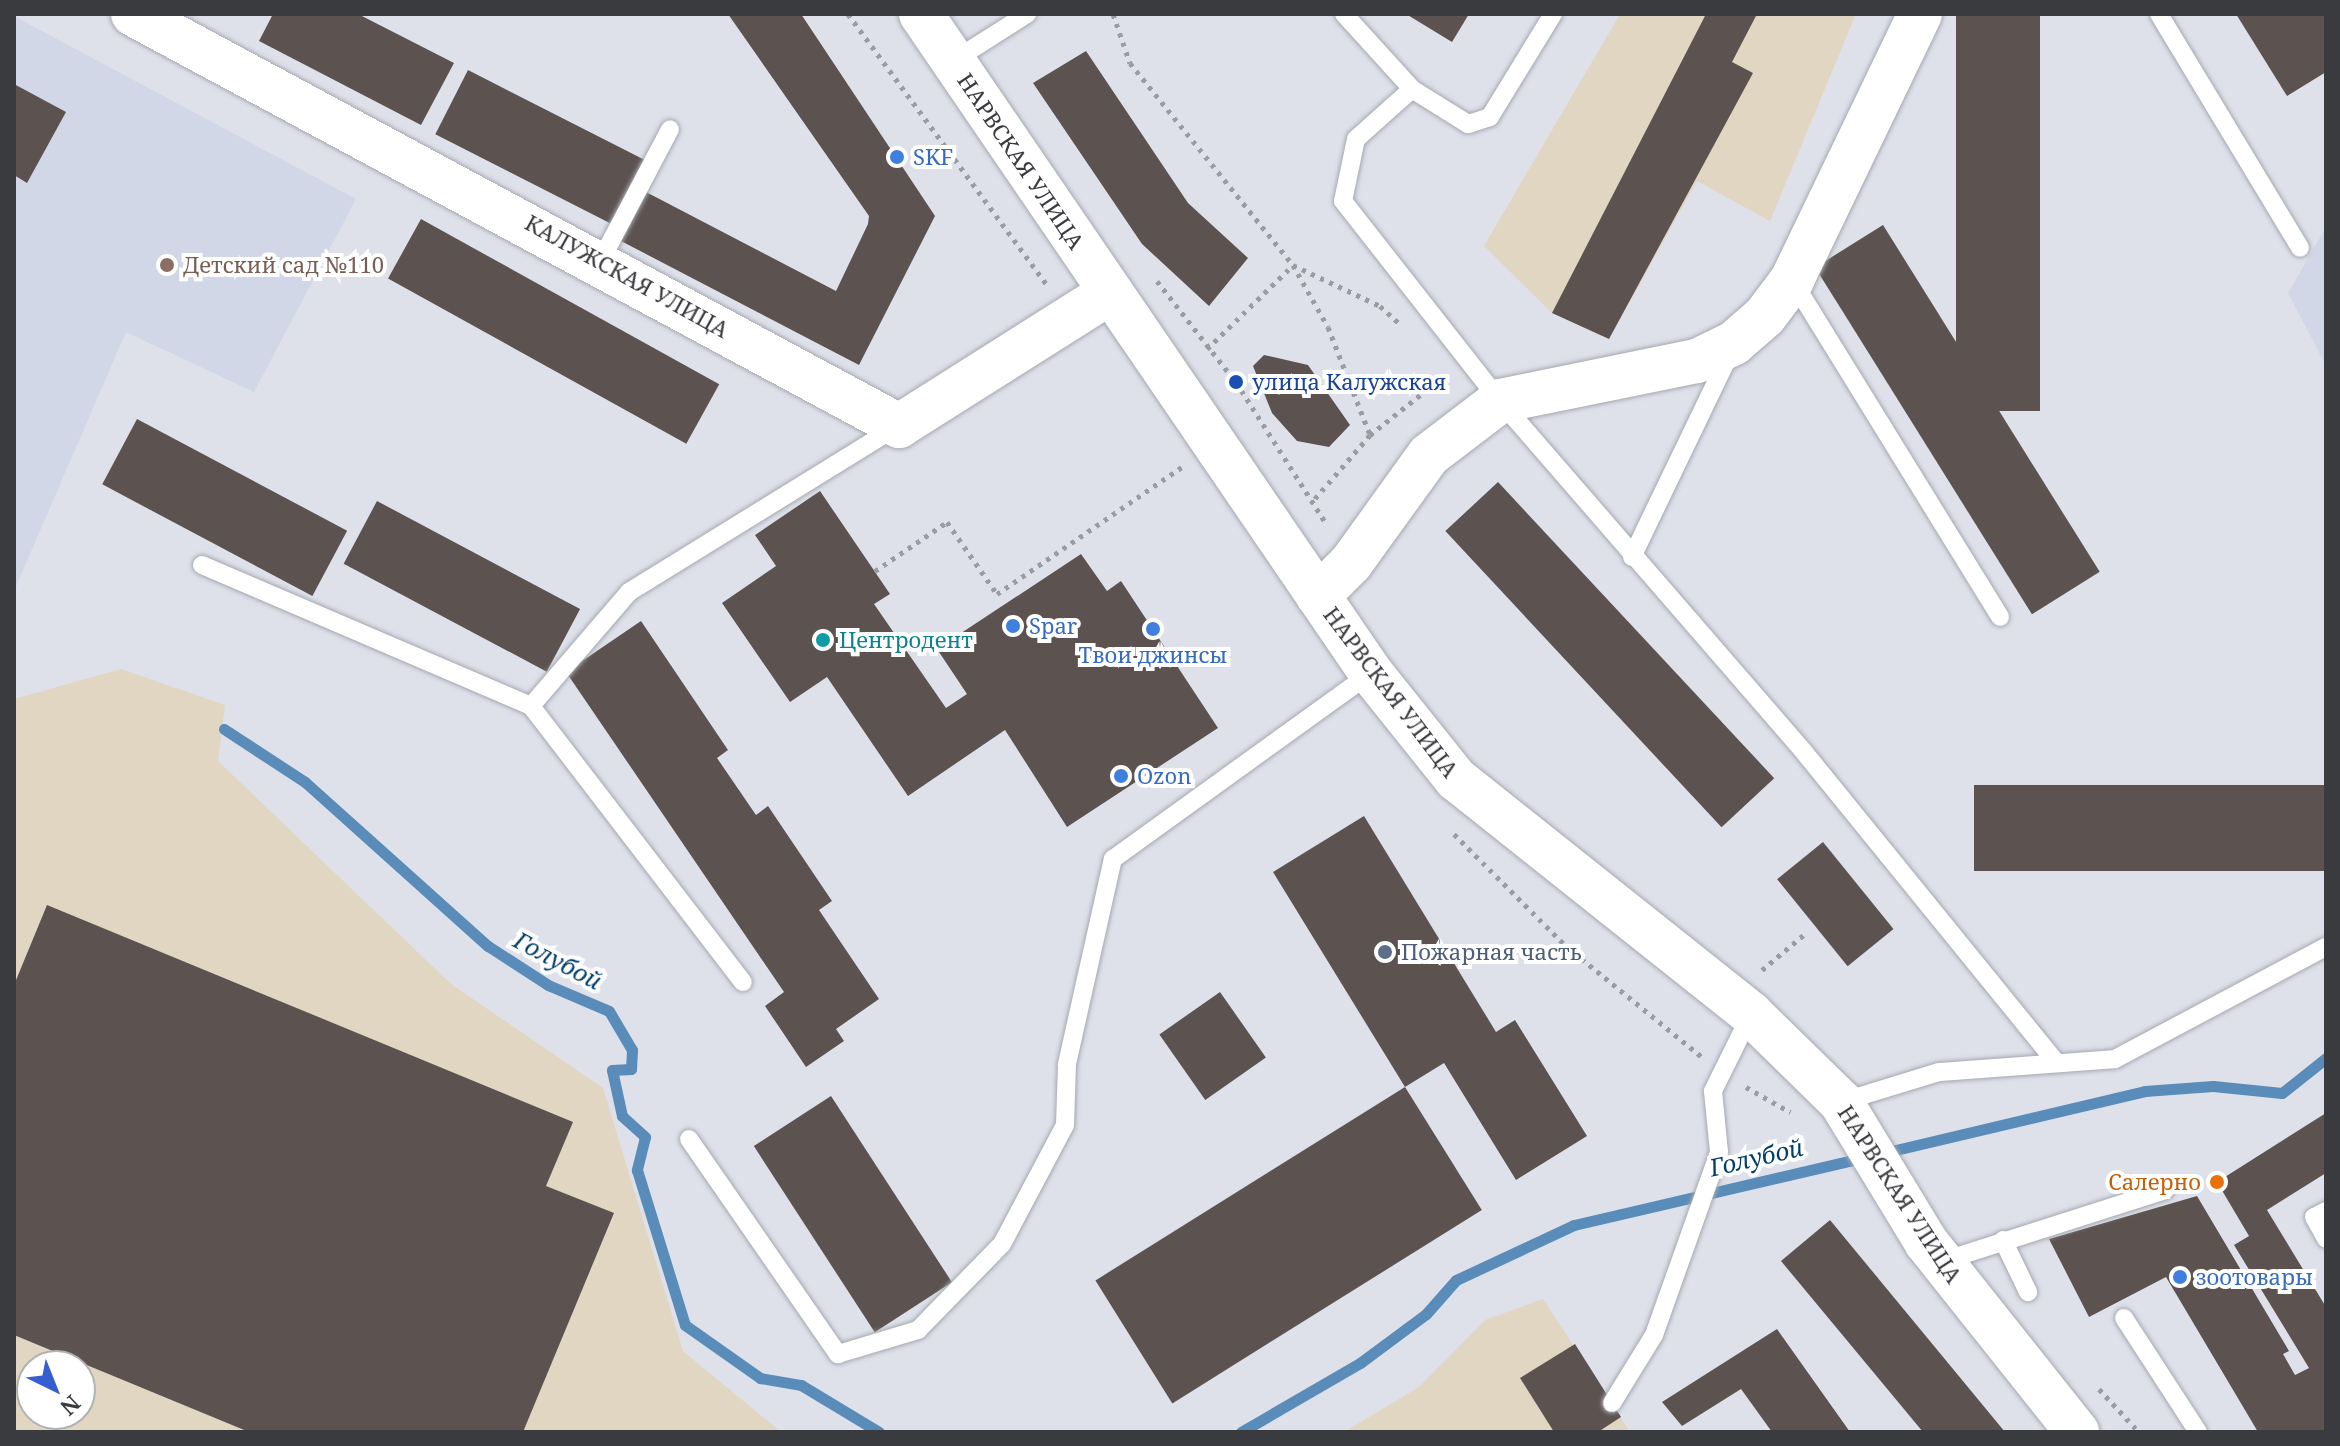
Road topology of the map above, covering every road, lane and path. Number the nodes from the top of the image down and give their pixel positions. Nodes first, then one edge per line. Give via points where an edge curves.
1 (133, 14) edge
2 (921, 14) edge
3 (1027, 14) edge
4 (1113, 14) edge
5 (1344, 14) edge
6 (1553, 14) edge
7 (1920, 14) edge
8 (2159, 14) edge
9 (953, 61) junction
10 (1412, 89) junction
11 (670, 129) dead end
12 (2300, 248) dead end
13 (600, 262) junction
14 (1293, 265) junction
15 (1152, 276) dead end
16 (1792, 280) junction
17 (1109, 293) junction
18 (1411, 333) dead end
19 (1734, 343) junction
20 (1207, 349) junction
21 (1500, 401) junction
22 (899, 426) junction
23 (1370, 435) junction
24 (1183, 466) dead end
25 (1312, 503) junction
26 (1632, 557) junction
27 (1351, 563) junction
28 (202, 565) dead end
29 (875, 571) dead end
30 (1318, 596) junction
31 (2000, 617) dead end
32 (1371, 673) junction
33 (531, 706) junction
34 (1806, 933) dead end
35 (2326, 947) edge
36 (743, 982) dead end
37 (1751, 996) junction
38 (2054, 1060) junction
39 (1848, 1114) junction
40 (689, 1139) dead end
41 (2165, 1190) dead end
42 (2326, 1211) edge
43 (2326, 1239) edge
44 (2003, 1240) junction
45 (1941, 1262) junction
46 (2028, 1292) dead end
47 (2124, 1318) dead end
48 (1612, 1403) dead end
49 (2077, 1432) edge
50 (2198, 1432) edge

1 - 13 street, КАЛУЖСКАЯ УЛИЦА
2 - 9 street, НАРВСКАЯ УЛИЦА
3 - 9 lane
4 - 14 path via 1130,63
5 - 10 lane
6 - 10 lane via 1490,117 1468,124
7 - 16 street
8 - 12 lane
9 - 17 street, НАРВСКАЯ УЛИЦА
10 - 21 lane via 1356,139 1344,170 1343,201
11 - 13 lane
13 - 22 street, КАЛУЖСКАЯ УЛИЦА
14 - 18 path via 1380,306
14 - 20 path
14 - 23 path via 1328,327
15 - 20 path
16 - 19 street
16 - 31 lane
17 - 22 street
17 - 30 street, НАРВСКАЯ УЛИЦА
19 - 21 street via 1697,361
19 - 26 lane
20 - 25 path via 1236,382
21 - 23 path via 1453,369
21 - 26 lane
21 - 27 street via 1429,455
22 - 33 lane via 629,592
23 - 25 path
24 - 29 path via 997,594 947,522
25 - 27 path
26 - 38 lane via 1804,752
27 - 30 street
28 - 33 lane
30 - 32 street, НАРВСКАЯ УЛИЦА
32 - 37 street, НАРВСКАЯ УЛИЦА via 1456,779
32 - 40 lane via 1113,859 1067,1064 1065,1125 1002,1244 918,1330 838,1354
33 - 36 lane
34 - 37 path
35 - 38 lane via 2115,1059
37 - 39 street, НАРВСКАЯ УЛИЦА
37 - 48 lane via 1713,1091 1719,1152 1654,1335
38 - 39 lane via 1939,1072
39 - 45 street, НАРВСКАЯ УЛИЦА
41 - 44 lane
42 - 43 lane via 2314,1217
44 - 45 lane
44 - 46 lane
45 - 49 street, НАРВСКАЯ УЛИЦА
47 - 50 lane

